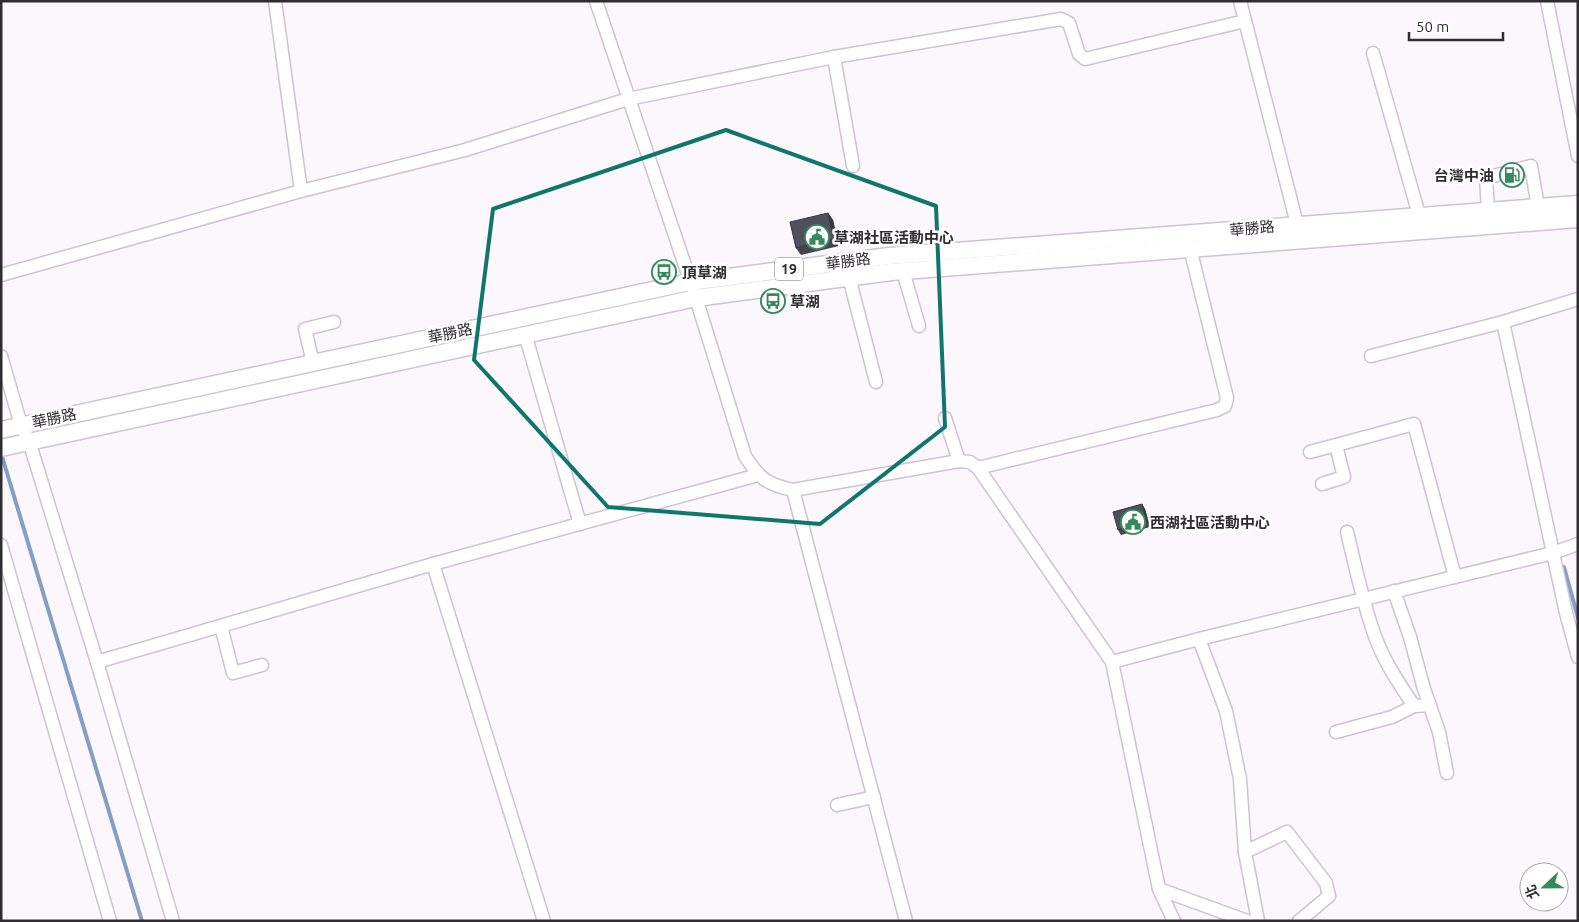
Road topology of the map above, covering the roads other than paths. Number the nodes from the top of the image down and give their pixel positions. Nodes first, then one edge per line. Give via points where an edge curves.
1 (275, 1) edge
2 (596, 1) edge
3 (1240, 1) edge
4 (1547, 1) edge
5 (1245, 21) junction
6 (1373, 53) dead end
7 (834, 56) junction
8 (628, 99) junction
9 (1578, 156) edge
10 (853, 166) dead end
11 (301, 190) junction
12 (1578, 204) edge
13 (1538, 207) junction
14 (1488, 210) junction
15 (1419, 215) junction
16 (1578, 219) edge
17 (1298, 232) junction
18 (1188, 241) junction
19 (903, 271) junction
20 (1, 275) edge
21 (849, 276) junction
22 (690, 282) junction
23 (696, 298) junction
24 (1578, 299) edge
25 (334, 322) dead end
26 (1503, 322) junction
27 (919, 326) dead end
28 (525, 334) junction
29 (1, 356) edge
30 (1371, 356) dead end
31 (313, 363) junction
32 (876, 382) dead end
33 (945, 418) dead end
34 (12, 428) edge
35 (24, 442) junction
36 (1336, 445) junction
37 (1, 448) edge
38 (1310, 452) dead end
39 (958, 461) junction
40 (978, 468) junction
41 (758, 475) junction
42 (1322, 484) dead end
43 (794, 490) junction
44 (580, 524) junction
45 (1347, 532) dead end
46 (1, 544) edge
47 (1578, 544) edge
48 (1553, 553) junction
49 (433, 564) junction
50 (1455, 576) junction
51 (1394, 591) junction
52 (1364, 599) junction
53 (221, 626) junction
54 (1199, 639) junction
55 (1578, 657) edge
56 (97, 662) junction
57 (1112, 662) junction
58 (262, 666) dead end
59 (1414, 706) junction
60 (1430, 706) junction
61 (1336, 732) dead end
62 (1447, 773) dead end
63 (874, 796) junction
64 (837, 805) dead end
65 (1245, 852) junction
66 (1159, 889) junction
67 (110, 921) edge
68 (173, 921) edge
69 (544, 921) edge
70 (906, 921) edge
71 (1174, 921) edge
72 (1246, 921) edge
73 (1258, 921) edge
74 (1299, 921) edge

1 - 11 street
2 - 8 street
3 - 5 street
4 - 9 street
5 - 7 street via 1084,59 1078,54 1069,23 1061,20
5 - 17 street
6 - 15 street
7 - 8 street
7 - 10 street
8 - 11 street via 465,150
8 - 22 street
11 - 20 street
12 - 13 main road, 華勝路 / 19
13 - 14 main road, 華勝路 / 19
13 - 14 street via 1531,166 1486,178
14 - 15 main road, 華勝路 / 19
15 - 17 main road, 華勝路 / 19
16 - 17 main road, 華勝路 / 19
17 - 18 main road, 華勝路 / 19
18 - 19 main road, 華勝路 / 19
18 - 22 main road, 華勝路 / 19 via 889,256
18 - 40 street via 1227,398 1224,406
19 - 21 main road, 華勝路 / 19
19 - 27 street
21 - 23 main road, 華勝路 / 19
21 - 32 street
22 - 23 street
22 - 31 main road, 華勝路 / 19
23 - 28 main road, 華勝路 / 19
23 - 41 street via 745,456
24 - 26 street
25 - 31 street via 305,329
26 - 30 street
26 - 48 street
28 - 35 main road, 華勝路 / 19
28 - 44 street
29 - 34 street
31 - 34 main road, 華勝路 / 19
33 - 39 street
34 - 35 street
35 - 37 main road, 19
35 - 56 street
36 - 38 street
36 - 42 street via 1344,477
36 - 50 street via 1414,424
39 - 40 street via 970,462
39 - 43 street
40 - 57 street
41 - 43 street via 775,486
41 - 44 street
43 - 63 street
44 - 49 street
45 - 52 street
46 - 67 street
47 - 48 street
48 - 50 street
48 - 55 street
49 - 53 street
49 - 69 street
50 - 51 street
51 - 52 street
51 - 60 street
52 - 54 street
52 - 59 street via 1376,640
53 - 56 street
53 - 58 street via 233,673
54 - 57 street
54 - 65 street via 1226,711 1240,779
56 - 68 street
57 - 66 street
59 - 60 street
59 - 61 street via 1392,717
60 - 62 street
63 - 64 street
63 - 70 street
65 - 73 street
65 - 74 street via 1287,832 1326,883 1328,896
66 - 71 street
66 - 72 street

